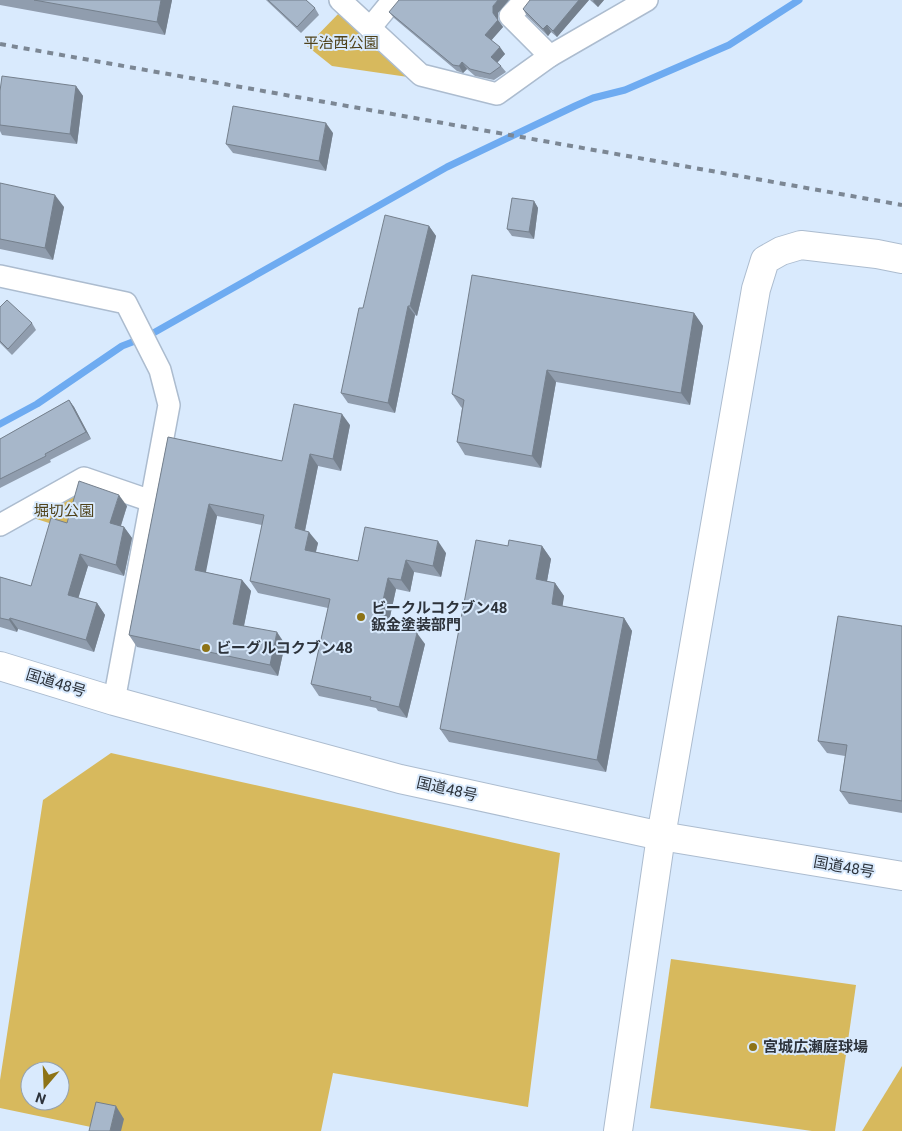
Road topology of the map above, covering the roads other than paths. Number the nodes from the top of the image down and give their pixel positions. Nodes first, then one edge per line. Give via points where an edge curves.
1 (340, 0) edge
2 (393, 0) edge
3 (525, 0) edge
4 (647, 0) edge
5 (370, 28) junction
6 (550, 56) junction
7 (902, 259) edge
8 (0, 276) edge
9 (151, 501) junction
10 (0, 525) edge
11 (0, 666) edge
12 (114, 701) junction
13 (662, 836) junction
14 (902, 876) edge
15 (618, 1131) edge

1 - 5 street
2 - 5 street
3 - 6 street via 510,16
4 - 6 street
5 - 6 street via 421,75 497,94
7 - 13 main road via 801,245 765,260 756,289
8 - 9 street via 126,303 160,370 169,405
9 - 10 street via 84,478
9 - 12 street
11 - 12 main road, 国道48号
12 - 13 main road, 国道48号 via 400,778
13 - 14 main road, 国道48号
13 - 15 main road

